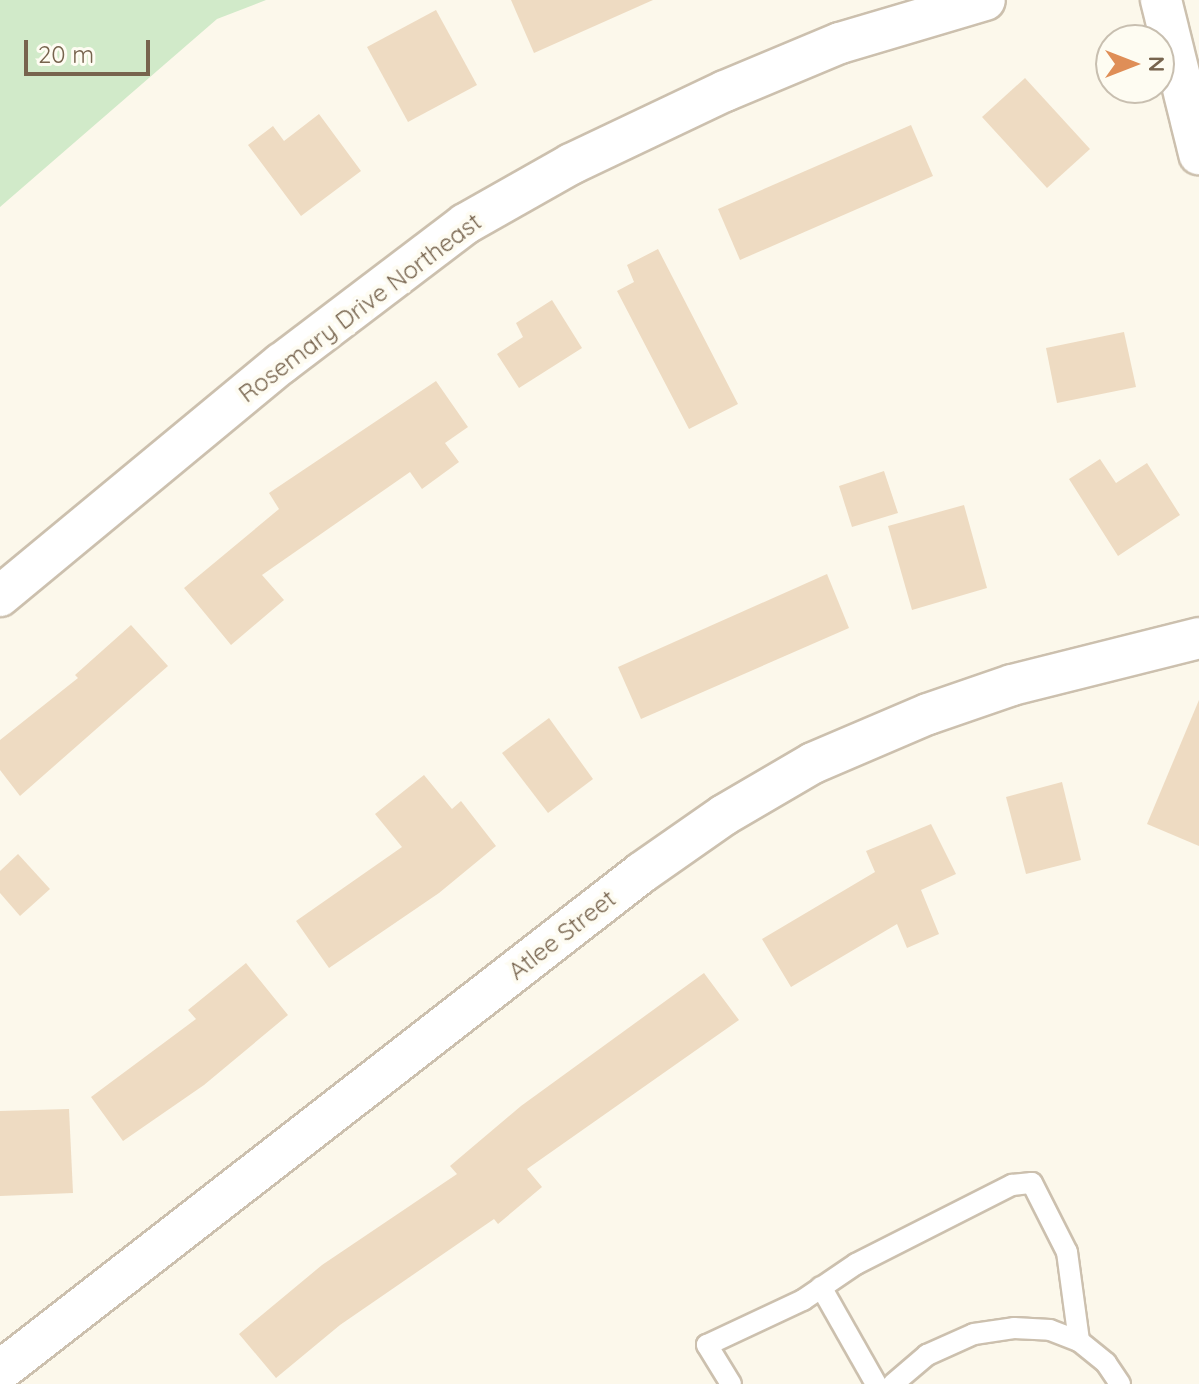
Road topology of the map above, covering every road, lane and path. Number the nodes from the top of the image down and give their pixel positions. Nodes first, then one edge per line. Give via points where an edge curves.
1 (985, 0) edge
2 (1161, 0) edge
3 (1199, 154) edge
4 (0, 596) edge
5 (1199, 638) edge
6 (821, 1287) junction
7 (1079, 1341) junction
8 (0, 1371) edge
9 (731, 1384) edge
10 (876, 1384) edge
11 (893, 1384) edge
12 (1120, 1384) edge

1 - 4 street, Rosemary Drive Northeast via 840,43 725,91 571,164 465,224 282,363
2 - 3 street
5 - 8 street, Atlee Street via 1012,685 928,714 813,763 724,815 641,873
6 - 7 lane via 1012,1185 1032,1183 1067,1252
6 - 9 lane via 707,1345
6 - 10 lane
7 - 11 lane via 1050,1330 974,1334 927,1355
7 - 12 lane via 1106,1363

